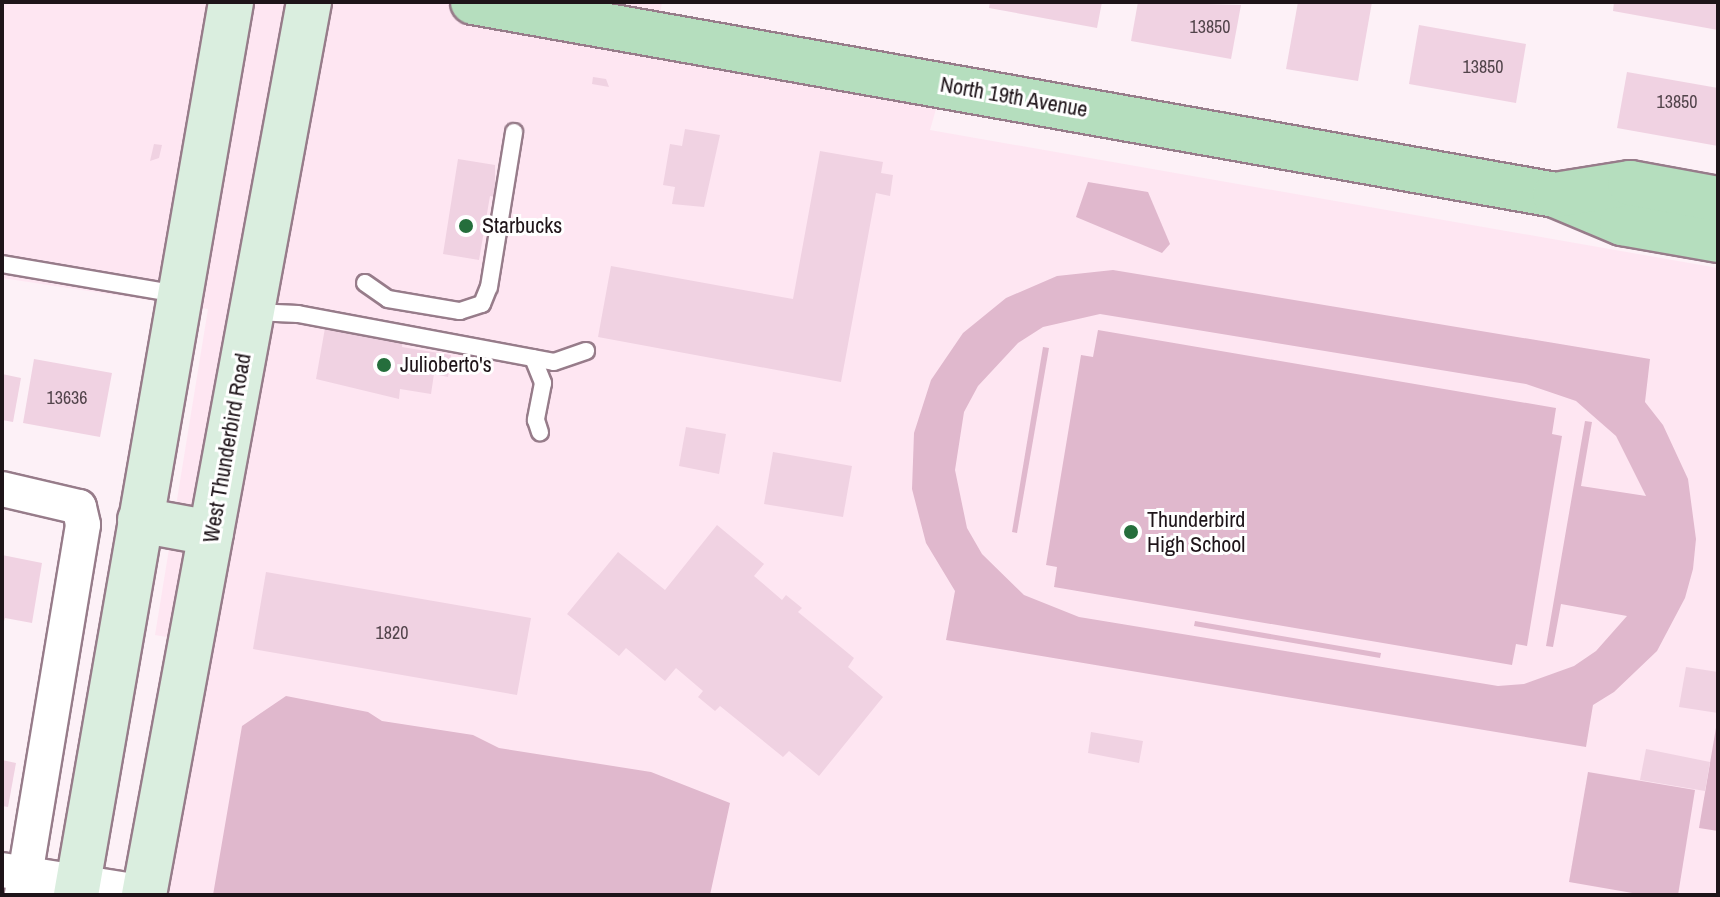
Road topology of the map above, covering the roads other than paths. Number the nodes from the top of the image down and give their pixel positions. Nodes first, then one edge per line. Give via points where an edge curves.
1 (231, 2) edge
2 (309, 2) edge
3 (473, 2) edge
4 (514, 132) dead end
5 (1555, 195) junction
6 (1718, 199) edge
7 (1718, 240) edge
8 (2, 264) edge
9 (365, 283) dead end
10 (180, 295) junction
11 (252, 312) junction
12 (586, 351) dead end
13 (533, 358) junction
14 (540, 432) dead end
15 (2, 489) edge
16 (140, 520) junction
17 (211, 533) junction
18 (17, 880) edge
19 (77, 889) edge
20 (145, 894) edge

1 - 10 main road
2 - 11 main road, West Thunderbird Road
3 - 5 main road, North 19th Avenue
4 - 9 lane via 482,304 460,311 388,299
5 - 6 main road, North 19th Avenue via 1630,183
5 - 7 main road, North 19th Avenue via 1622,223
8 - 10 lane
10 - 16 main road
11 - 13 lane via 298,314
11 - 17 main road, West Thunderbird Road
12 - 13 lane via 554,362
13 - 14 lane via 543,383 536,420
15 - 18 street via 79,507 83,525
16 - 17 main road
16 - 19 main road
17 - 20 main road, West Thunderbird Road
18 - 19 street
19 - 20 street

